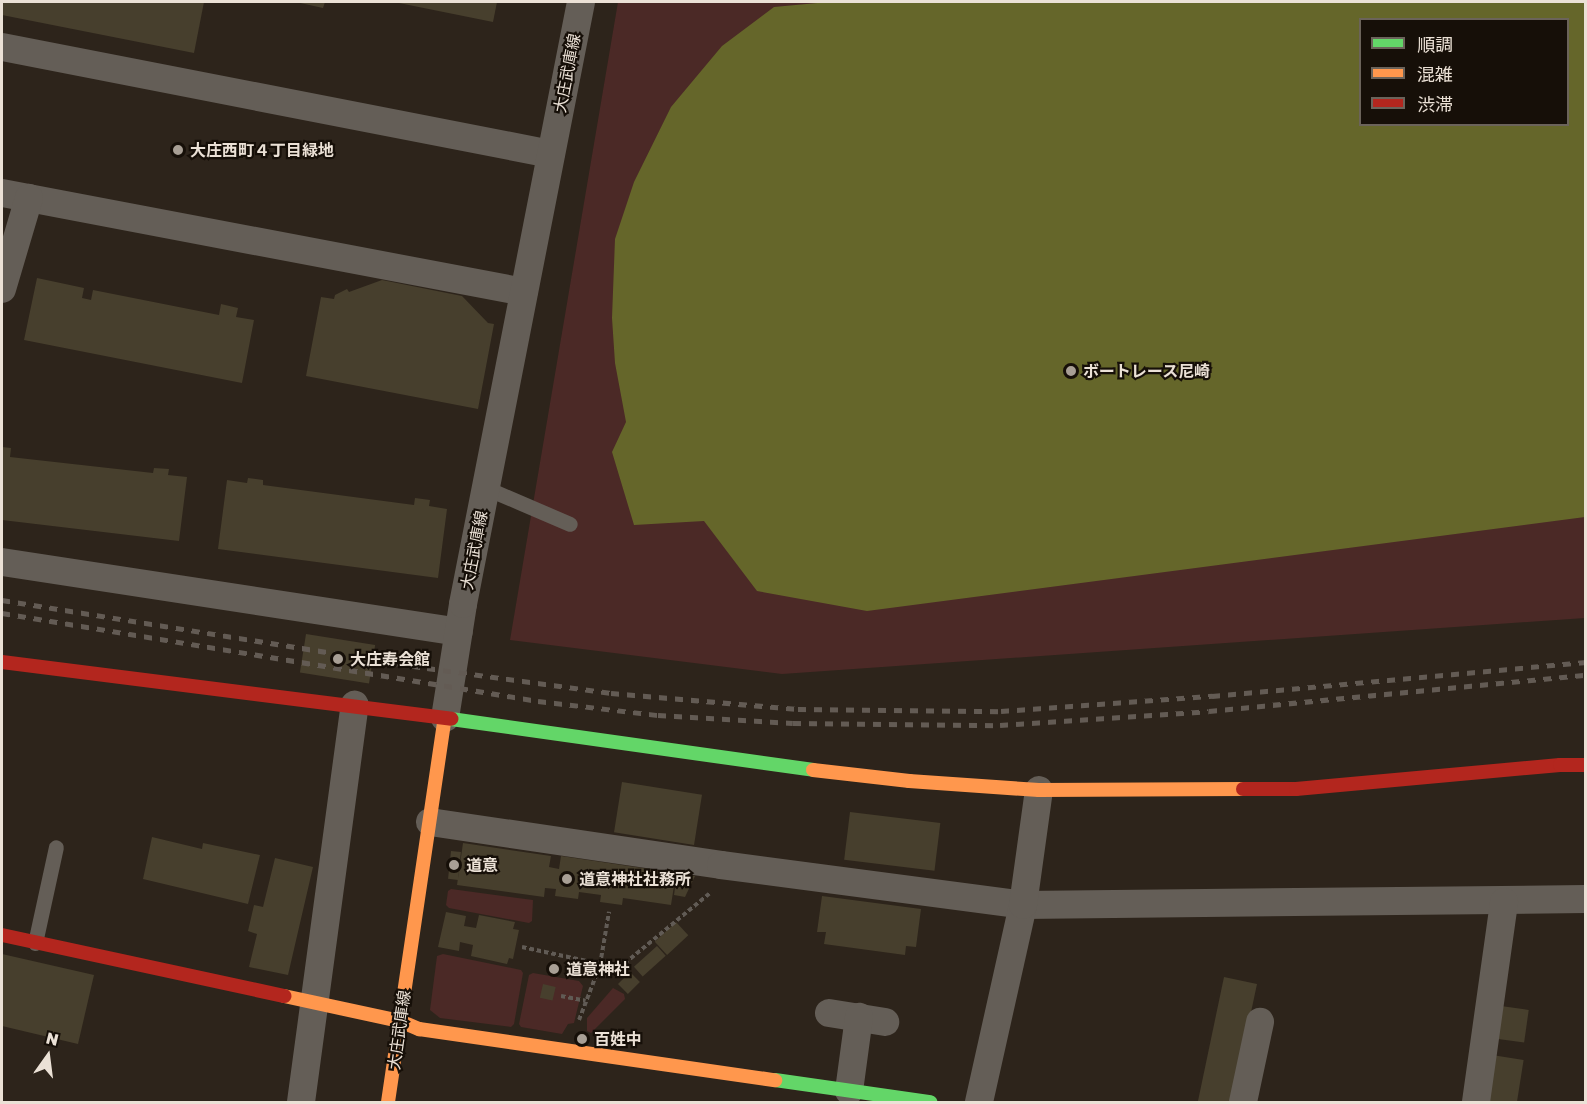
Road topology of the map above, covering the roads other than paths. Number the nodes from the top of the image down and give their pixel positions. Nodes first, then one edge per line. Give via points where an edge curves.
1 (581, 2) edge
2 (2, 47) edge
3 (551, 154) junction
4 (15, 195) edge
5 (2, 289) edge
6 (524, 292) junction
7 (486, 488) junction
8 (570, 524) dead end
9 (2, 562) edge
10 (459, 632) junction
11 (2, 662) edge
12 (355, 705) junction
13 (445, 718) junction
14 (1586, 765) edge
15 (1039, 790) junction
16 (430, 822) junction
17 (56, 847) dead end
18 (1586, 899) edge
19 (1504, 902) junction
20 (1023, 905) junction
21 (2, 935) edge
22 (35, 942) junction
23 (315, 1003) junction
24 (829, 1013) dead end
25 (400, 1021) junction
26 (1260, 1022) dead end
27 (849, 1091) junction
28 (808, 1094) edge
29 (301, 1102) edge
30 (388, 1102) edge
31 (930, 1102) edge
32 (979, 1102) edge
33 (1243, 1102) edge
34 (1476, 1102) edge

1 - 3 street, 大庄武庫線
2 - 3 street
3 - 6 street, 大庄武庫線
4 - 5 street
4 - 6 street
6 - 7 street, 大庄武庫線
7 - 8 lane
7 - 10 street, 大庄武庫線
9 - 10 street
10 - 13 street, 大庄武庫線
11 - 12 street
12 - 13 street
12 - 23 street
13 - 15 street via 787,767
13 - 16 street, 大庄武庫線
14 - 15 street via 1296,789
15 - 20 street
16 - 20 street
16 - 25 street, 大庄武庫線
17 - 22 lane
18 - 19 street
19 - 20 street
19 - 34 street
20 - 32 street
21 - 22 street
22 - 23 street
23 - 25 street
23 - 29 street
24 - 27 street via 872,1020
25 - 28 street via 419,1029
25 - 30 street, 大庄武庫線
26 - 33 street
27 - 28 street
27 - 31 street

